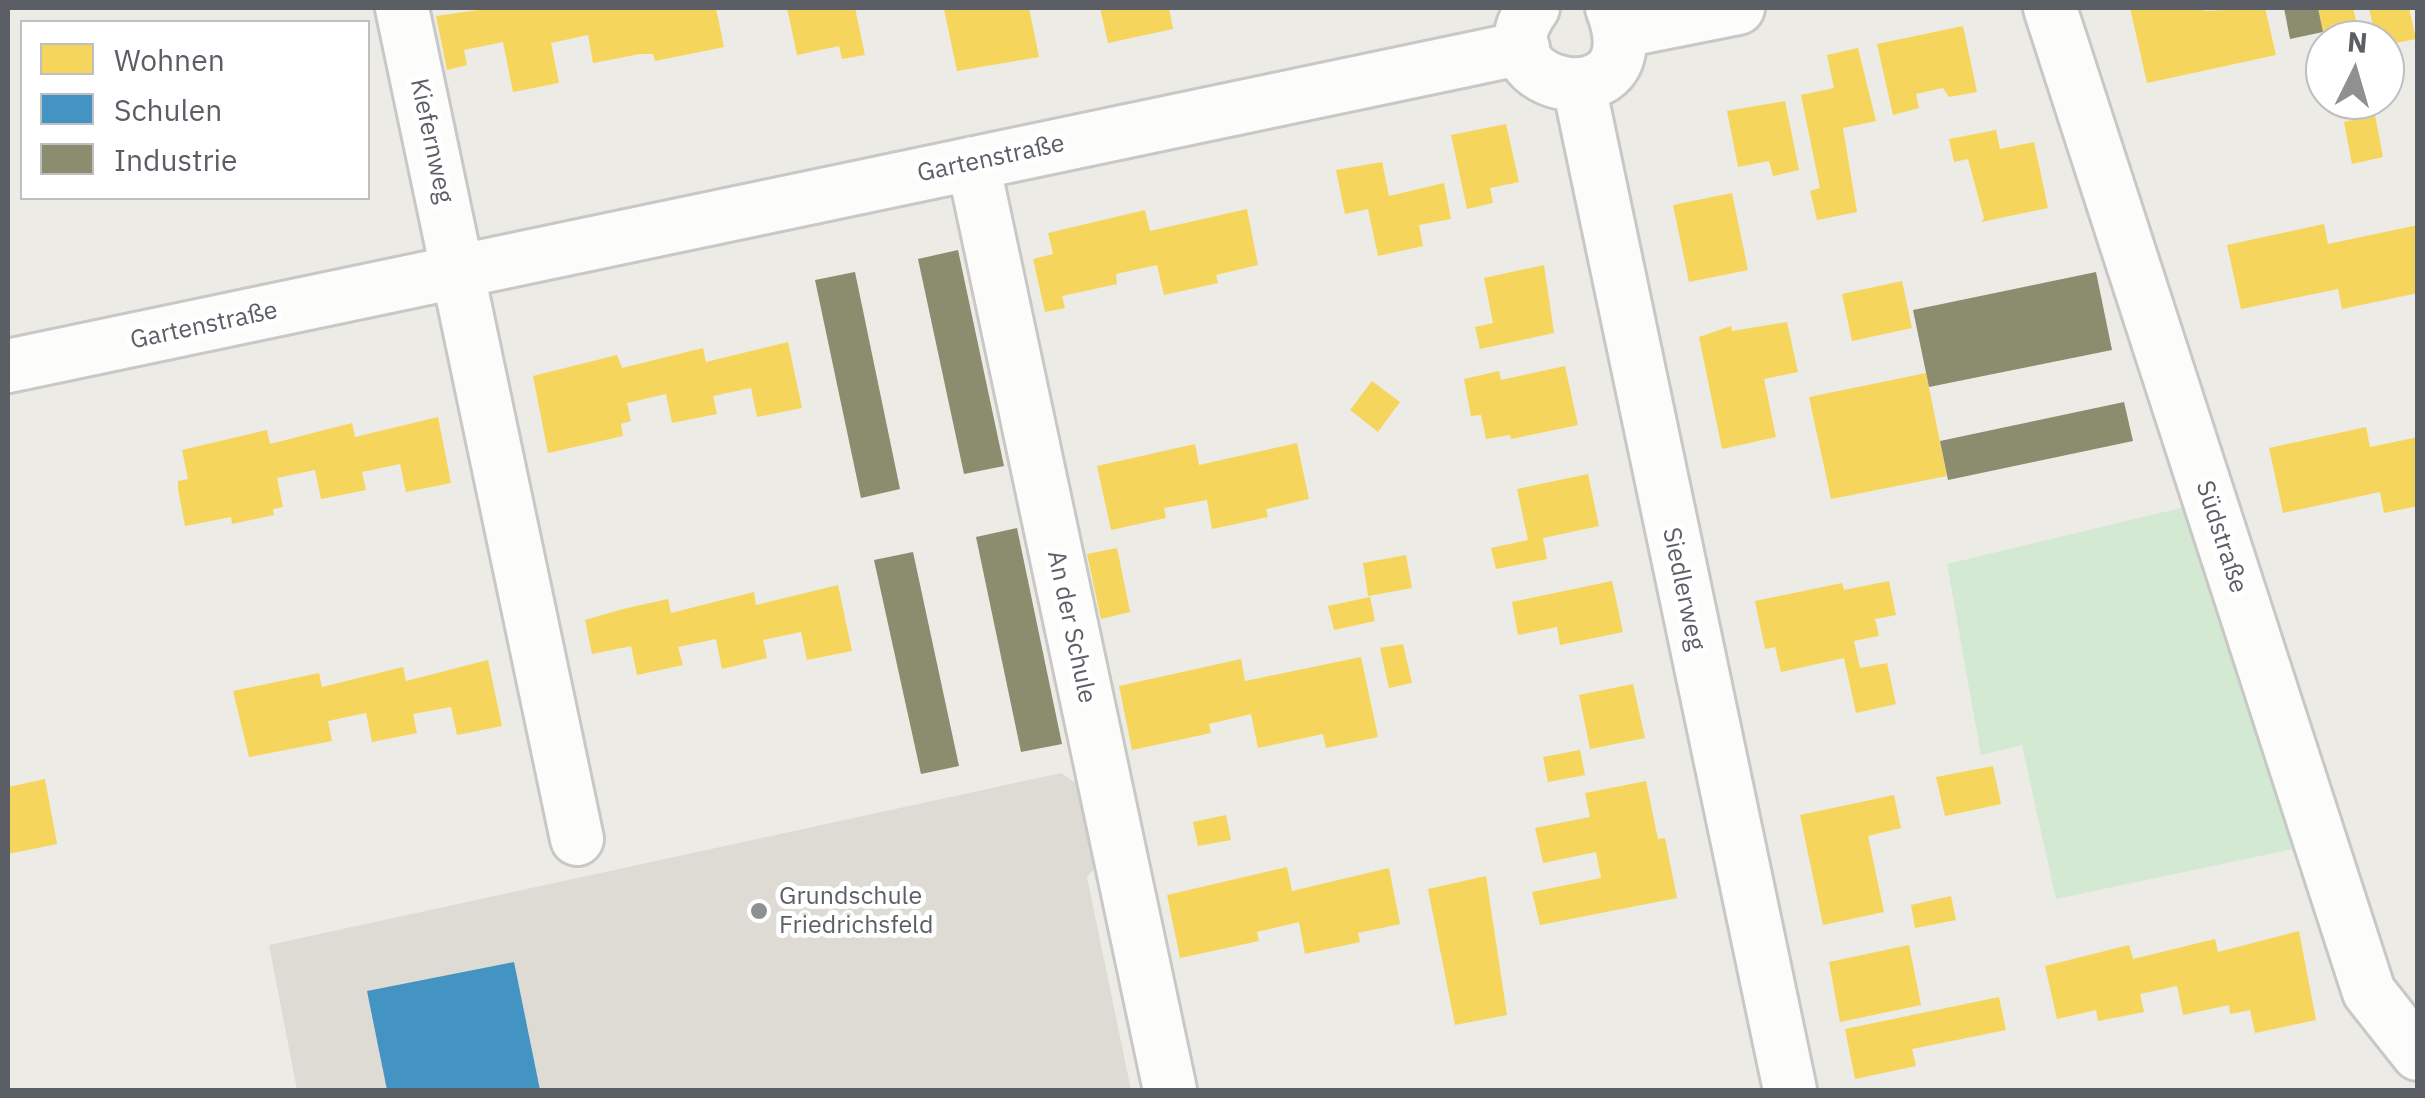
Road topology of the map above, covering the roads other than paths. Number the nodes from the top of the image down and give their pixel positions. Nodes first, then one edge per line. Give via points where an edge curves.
1 (402, 8) edge
2 (1738, 8) edge
3 (2050, 8) edge
4 (1617, 19) edge
5 (1528, 28) edge
6 (1579, 86) junction
7 (973, 163) junction
8 (460, 274) junction
9 (8, 366) edge
10 (578, 840) dead end
11 (2418, 1054) edge
12 (1170, 1090) edge
13 (1790, 1090) edge

1 - 8 street, Kiefernweg
2 - 4 street
3 - 11 street, Südstraße via 2369,992
4 - 6 street via 1618,56 1602,76
5 - 6 street, Gartenstraße via 1534,70 1554,84
5 - 7 street, Gartenstraße
6 - 13 street, Siedlerweg
7 - 8 street, Gartenstraße
7 - 12 street, An der Schule
8 - 9 street, Gartenstraße
8 - 10 street

